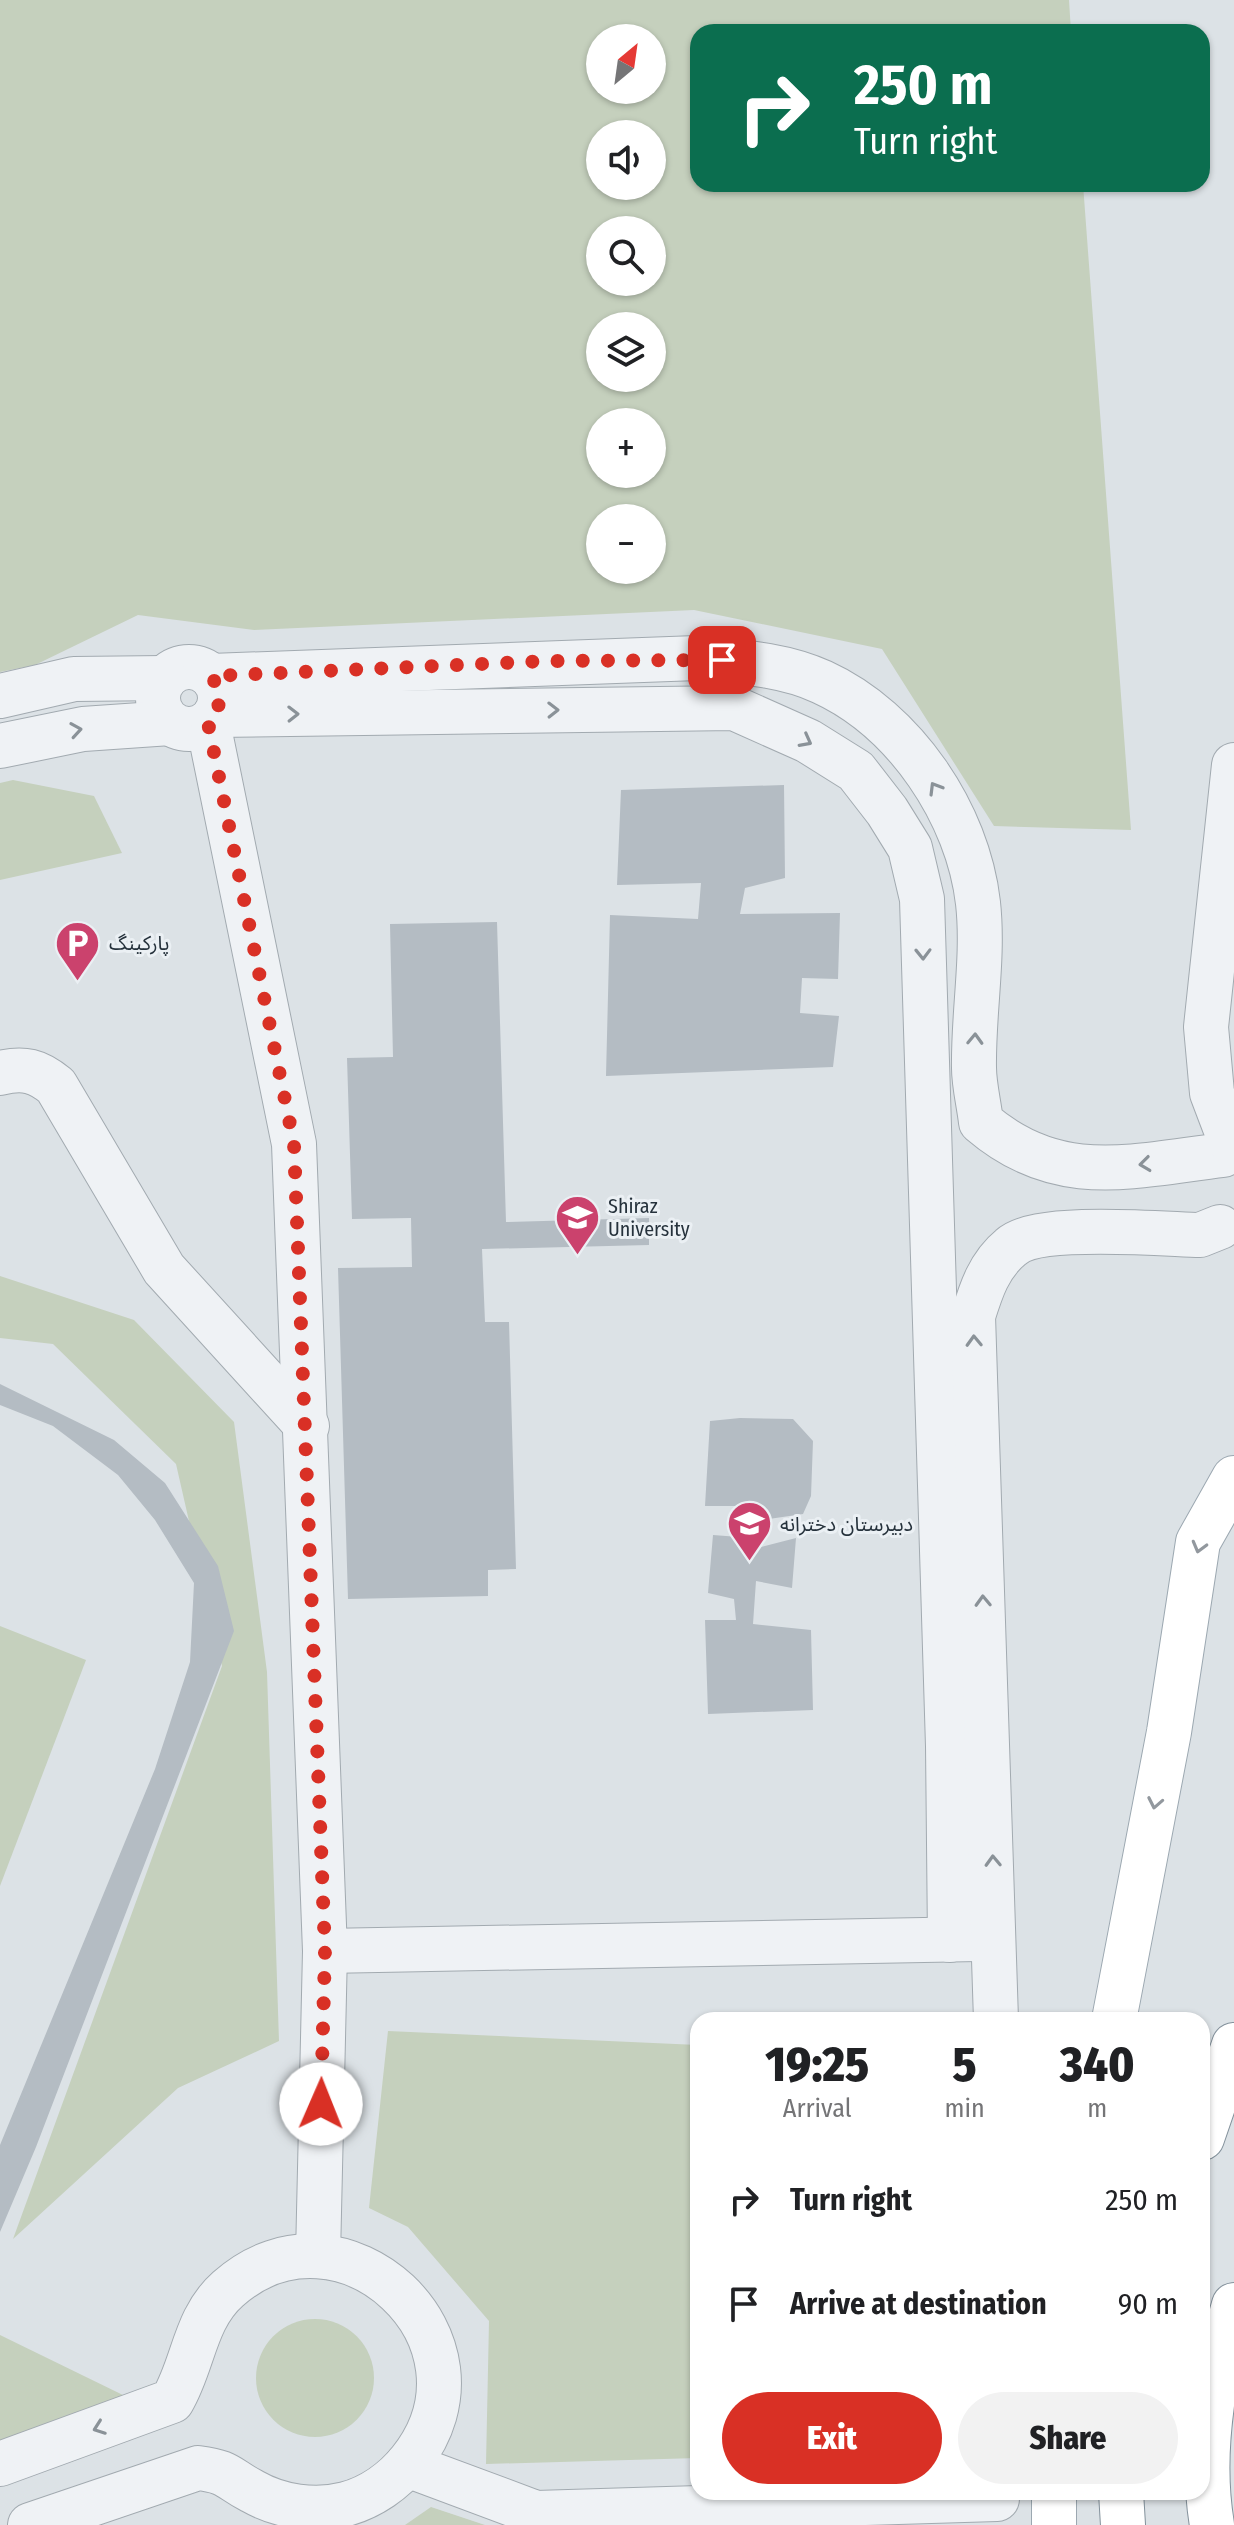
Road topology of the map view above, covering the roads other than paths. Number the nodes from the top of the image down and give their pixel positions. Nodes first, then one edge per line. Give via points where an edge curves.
1 (0, 696) edge
2 (201, 709) junction
3 (0, 746) edge
4 (1234, 765) edge
5 (0, 1073) edge
6 (1229, 1146) edge
7 (1227, 1238) edge
8 (307, 1426) junction
9 (1234, 1478) edge
10 (996, 1939) junction
11 (950, 1940) junction
12 (325, 1951) junction
13 (996, 2012) edge
14 (1116, 2012) edge
15 (1234, 2045) edge
16 (1210, 2115) edge
17 (318, 2256) junction
18 (1234, 2305) edge
19 (1210, 2460) edge
20 (0, 2464) edge
21 (407, 2465) junction
22 (1054, 2500) edge
23 (1121, 2500) edge
24 (1209, 2500) edge
25 (997, 2505) edge
26 (562, 2519) edge
27 (30, 2525) edge
28 (1054, 2525) edge
29 (1123, 2525) edge
30 (1212, 2525) edge

1 - 2 street via 74,679 165,678 158,706
3 -> 2 street
6 -> 2 street via 1094,1169 1034,1158 981,1122 974,1070 978,902 958,826 920,763 875,716 823,682 771,665 697,658
2 - 8 street via 294,1144
2 -> 11 street via 734,708 808,741 856,771 910,848 922,899
4 - 6 street via 1206,1027 1212,1093
5 - 8 street via 38,1071 56,1086 164,1269
6 - 7 street via 1212,1191
10 -> 7 street via 973,1316 982,1286 1013,1244 1039,1237 1073,1232
8 - 12 street
9 -> 14 main road via 1198,1542 1169,1732
10 - 11 street
10 - 13 street
11 - 12 street
12 - 17 street
15 - 16 main road
17 -> 20 street via 285,2259 228,2289 207,2314 193,2343 187,2375 172,2401
17 - 21 street via 380,2275 424,2322 436,2353 439,2385 422,2447
18 - 19 main road via 1211,2415
21 - 26 street
21 - 27 street via 376,2491 346,2504 313,2508 280,2504 225,2471 198,2468
22 - 28 main road
23 - 29 main road
24 - 30 main road
25 - 26 street

